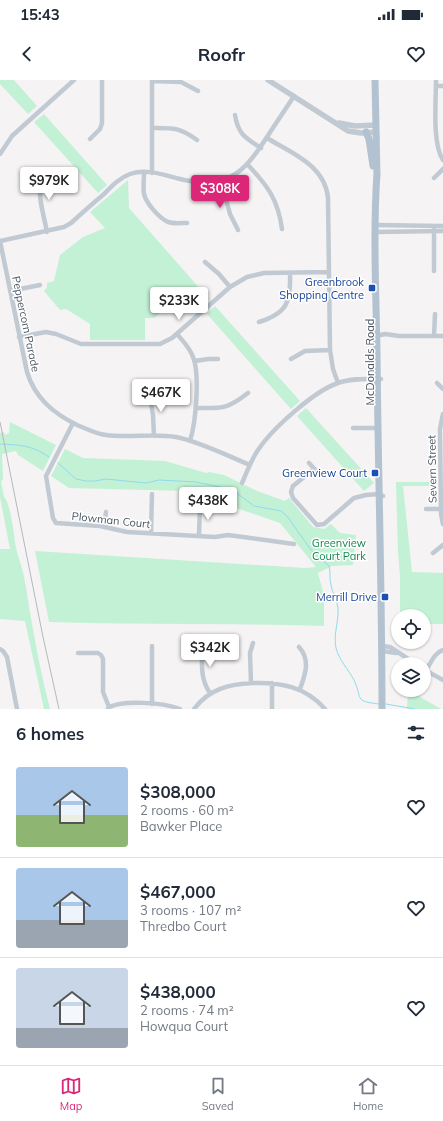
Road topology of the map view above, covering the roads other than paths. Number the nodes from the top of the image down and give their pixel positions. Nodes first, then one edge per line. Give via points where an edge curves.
1 (74, 80) edge
2 (102, 80) edge
3 (152, 80) edge
4 (376, 80) edge
5 (436, 80) edge
6 (272, 81) edge
7 (436, 86) junction
8 (443, 86) edge
9 (198, 91) dead end
10 (294, 96) junction
11 (235, 115) dead end
12 (333, 120) junction
13 (152, 128) junction
14 (376, 128) junction
15 (366, 132) junction
16 (436, 135) junction
17 (443, 135) edge
18 (90, 138) dead end
19 (267, 138) junction
20 (197, 140) dead end
21 (261, 148) junction
22 (0, 153) edge
23 (443, 160) edge
24 (248, 164) junction
25 (443, 169) edge
26 (53, 170) dead end
27 (144, 172) junction
28 (152, 173) junction
29 (376, 173) junction
30 (434, 178) dead end
31 (221, 180) junction
32 (376, 186) junction
33 (187, 223) dead end
34 (443, 226) edge
35 (434, 228) junction
36 (377, 229) junction
37 (238, 230) dead end
38 (282, 230) dead end
39 (443, 231) edge
40 (47, 232) junction
41 (0, 241) edge
42 (205, 262) dead end
43 (434, 271) dead end
44 (329, 272) junction
45 (290, 273) junction
46 (40, 285) dead end
47 (230, 287) junction
48 (10, 291) junction
49 (435, 314) dead end
50 (259, 322) dead end
51 (177, 334) junction
52 (19, 336) junction
53 (379, 336) junction
54 (434, 336) junction
55 (443, 336) edge
56 (330, 350) junction
57 (292, 358) dead end
58 (218, 359) dead end
59 (195, 361) junction
60 (379, 379) junction
61 (338, 383) junction
62 (437, 383) dead end
63 (443, 389) edge
64 (149, 391) dead end
65 (248, 393) dead end
66 (196, 408) junction
67 (443, 414) edge
68 (73, 423) junction
69 (353, 428) dead end
70 (380, 428) junction
71 (154, 436) junction
72 (190, 441) junction
73 (309, 463) dead end
74 (250, 465) junction
75 (314, 468) junction
76 (319, 474) dead end
77 (242, 483) dead end
78 (152, 494) dead end
79 (380, 496) junction
80 (200, 505) dead end
81 (426, 509) dead end
82 (441, 509) junction
83 (106, 512) dead end
84 (443, 524) edge
85 (104, 527) junction
86 (152, 533) junction
87 (199, 536) junction
88 (294, 544) dead end
89 (443, 545) edge
90 (433, 553) dead end
91 (253, 643) dead end
92 (152, 646) dead end
93 (202, 646) dead end
94 (436, 646) dead end
95 (299, 647) dead end
96 (382, 648) junction
97 (0, 649) edge
98 (441, 650) edge
99 (78, 652) dead end
100 (404, 657) edge
101 (431, 660) edge
102 (431, 673) edge
103 (443, 680) edge
104 (251, 683) junction
105 (272, 683) junction
106 (300, 689) junction
107 (210, 693) junction
108 (152, 704) junction
109 (382, 705) edge
110 (108, 708) edge
111 (17, 709) edge
112 (180, 709) edge
113 (194, 709) edge
114 (272, 709) edge
115 (326, 709) edge

1 - 22 street via 12,136
2 - 18 street via 102,123
3 - 9 street via 181,82
3 - 13 street
4 - 14 main road, McDonalds Road
5 - 7 street
6 - 10 street
7 - 8 street
7 - 16 street
10 - 12 street
10 - 19 street
11 - 21 street via 242,134
12 - 14 street via 349,126
12 - 15 street via 348,131
13 - 20 street via 180,130
13 - 28 street
14 - 15 street
14 - 29 main road, McDonalds Road
15 - 32 main road
16 - 17 street
16 - 23 street
19 - 21 street
19 - 44 street via 310,164 323,179 328,198
21 - 24 street
24 - 31 street via 237,173
24 - 38 street via 273,196 280,214
25 - 30 street
26 - 40 street via 45,177 40,187
27 - 28 street
27 - 33 street via 144,193 150,204 168,221
27 - 40 street via 122,178 71,223
28 - 31 street via 191,182
29 - 32 main road, McDonalds Road
29 - 36 main road, McDonalds Road
31 - 37 street via 230,214
32 - 36 main road, McDonalds Road
34 - 35 street
35 - 36 street
35 - 39 street
35 - 43 street
36 - 53 main road, McDonalds Road
40 - 41 street
41 - 48 street, Peppercorn Parade
42 - 47 street
44 - 45 street
44 - 56 street
45 - 47 street via 252,275
45 - 50 street via 290,294 286,304 277,314
46 - 48 street
47 - 51 street
48 - 52 street, Peppercorn Parade
49 - 54 street
51 - 52 street via 168,341 156,345 81,344 46,332
51 - 59 street via 189,348
52 - 68 street, Peppercorn Parade via 34,390 49,408
53 - 54 street
53 - 60 main road, McDonalds Road
54 - 55 street
56 - 57 street via 305,351
56 - 61 street
58 - 59 street
59 - 66 street
60 - 61 street via 357,379
60 - 70 main road, McDonalds Road
61 - 74 street via 313,396 281,424 261,445
62 - 63 street
64 - 71 street
65 - 66 street via 224,407
66 - 72 street
67 - 82 street, Severn Street via 440,429
68 - 71 street, Peppercorn Parade via 112,436
68 - 85 street, Plowman Court via 46,476 53,518 60,524
69 - 70 street
70 - 79 main road, McDonalds Road
71 - 72 street, Peppercorn Parade
72 - 74 street, Peppercorn Parade
73 - 75 street
74 - 77 street
75 - 76 street
75 - 79 street via 293,486 291,492 293,498 317,525 324,524 354,498 366,495
78 - 86 street
79 - 96 main road, McDonalds Road
80 - 87 street
81 - 82 street
82 - 84 street, Severn Street
83 - 85 street
85 - 86 street, Plowman Court
86 - 87 street, Plowman Court
87 - 88 street, Plowman Court via 228,535
89 - 90 street
91 - 104 street via 250,653
92 - 108 street
93 - 107 street via 202,676
94 - 98 street
95 - 106 street via 306,663
96 - 100 street via 390,647
96 - 109 main road, McDonalds Road
97 - 111 street via 7,657
98 - 101 street
99 - 110 street via 102,655 103,695
102 - 103 street
104 - 105 street
104 - 107 street via 226,686
105 - 106 street
105 - 114 street
106 - 115 street
107 - 113 street
108 - 110 street via 116,704
108 - 112 street via 165,704

